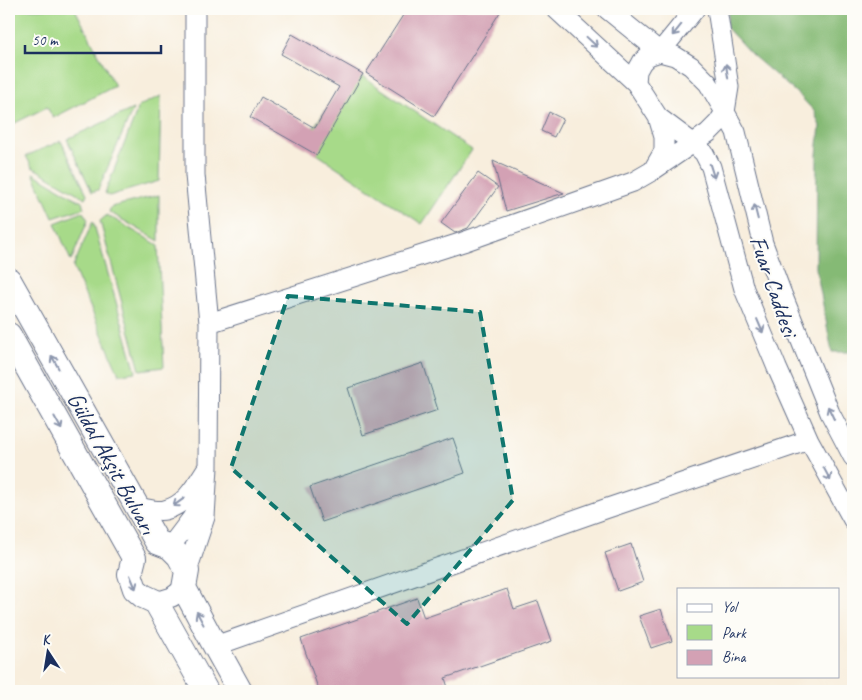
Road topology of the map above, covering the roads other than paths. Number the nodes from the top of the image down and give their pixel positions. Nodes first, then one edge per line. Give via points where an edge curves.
1 (195, 9) edge
2 (556, 9) edge
3 (607, 9) edge
4 (695, 9) edge
5 (717, 9) edge
6 (660, 52) junction
7 (636, 83) junction
8 (725, 112) junction
9 (658, 117) junction
10 (694, 144) junction
11 (652, 172) junction
12 (9, 280) edge
13 (209, 323) junction
14 (9, 335) edge
15 (810, 440) junction
16 (853, 457) edge
17 (208, 467) junction
18 (206, 491) junction
19 (136, 507) junction
20 (853, 520) edge
21 (163, 545) junction
22 (134, 558) junction
23 (185, 579) junction
24 (156, 602) junction
25 (215, 646) junction
26 (206, 691) edge
27 (240, 691) edge

1 - 13 street via 196,175
2 -> 7 street, Fuar Caddesi
3 - 6 street
4 -> 6 street
8 -> 5 street via 730,88
6 - 7 street via 642,62
6 - 8 street via 675,56 691,66 708,83
7 - 9 street, Fuar Caddesi
8 - 10 street via 718,123
16 -> 8 street via 830,412 763,243 736,132
9 - 10 street, Fuar Caddesi
9 - 11 street via 664,151
10 - 11 street
10 -> 15 street, Fuar Caddesi via 704,153 711,167 744,288
11 - 13 street via 633,182 463,242
19 -> 12 main road, Güldal Akşit Bulvarı
13 - 17 street
14 -> 22 main road, Güldal Akşit Bulvarı
15 -> 20 street, Fuar Caddesi
15 - 25 street
17 - 18 street
17 -> 19 street via 180,504 163,510
18 - 21 street via 192,518
18 - 23 street via 205,517
19 - 21 main road, Güldal Akşit Bulvarı
21 - 22 street via 145,548
21 - 23 main road, Güldal Akşit Bulvarı via 179,556
22 -> 24 main road, Güldal Akşit Bulvarı via 130,574 135,589
23 - 24 street via 172,597
25 -> 23 main road, Güldal Akşit Bulvarı
24 - 26 main road, Güldal Akşit Bulvarı
25 - 27 main road, Güldal Akşit Bulvarı

